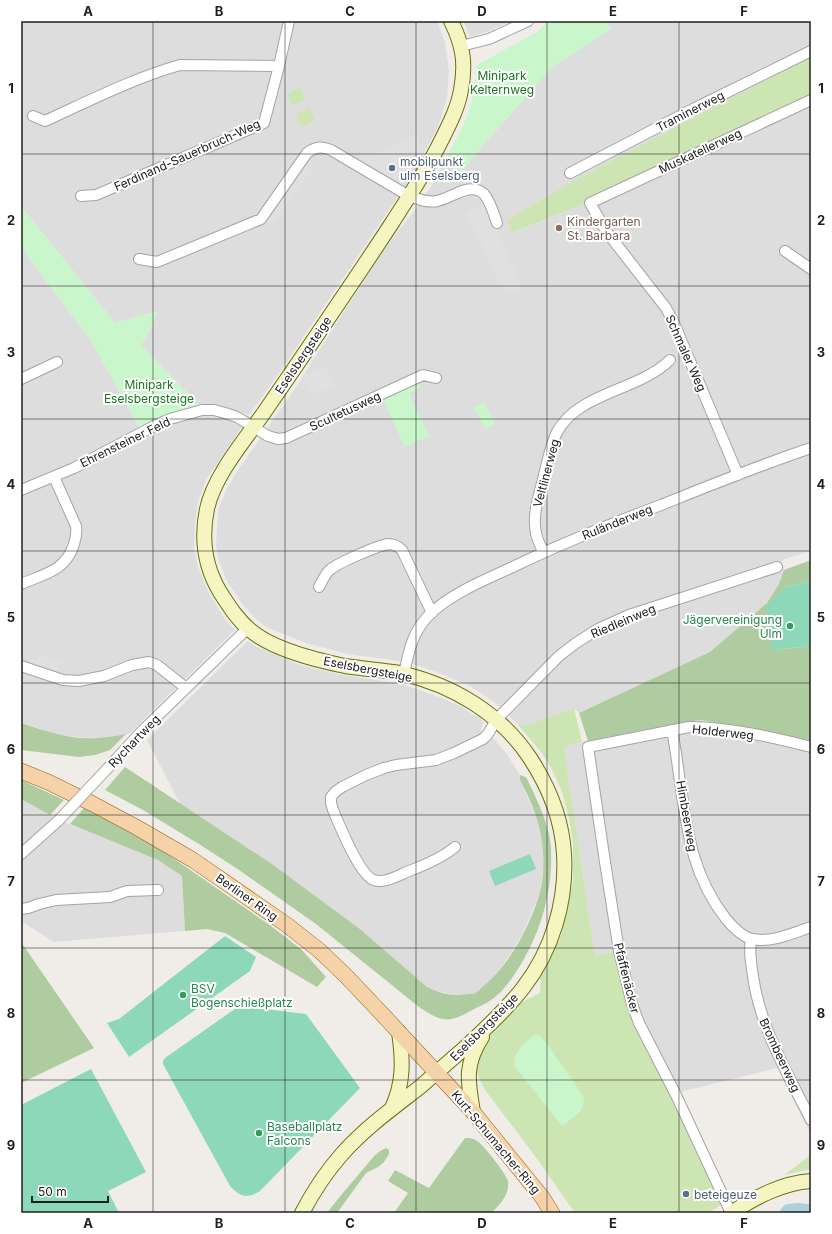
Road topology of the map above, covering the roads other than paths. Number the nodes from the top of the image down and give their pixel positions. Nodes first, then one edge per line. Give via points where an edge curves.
1 (289, 21) edge
2 (450, 21) edge
3 (528, 21) edge
4 (461, 46) junction
5 (811, 50) edge
6 (279, 66) junction
7 (811, 100) edge
8 (33, 116) dead end
9 (570, 173) dead end
10 (81, 196) dead end
11 (409, 196) junction
12 (590, 203) joint
13 (497, 223) dead end
14 (785, 251) dead end
15 (139, 259) dead end
16 (811, 269) edge
17 (670, 360) dead end
18 (57, 362) dead end
19 (436, 378) dead end
20 (21, 379) edge
21 (254, 427) junction
22 (811, 448) edge
23 (738, 475) junction
24 (54, 477) junction
25 (21, 490) edge
26 (543, 552) junction
27 (777, 567) dead end
28 (21, 584) edge
29 (319, 587) dead end
30 (432, 613) junction
31 (248, 628) junction
32 (21, 666) edge
33 (404, 674) junction
34 (186, 688) junction
35 (496, 720) junction
36 (672, 730) junction
37 (588, 747) joint
38 (811, 747) edge
39 (21, 771) edge
40 (455, 848) dead end
41 (21, 854) edge
42 (158, 890) dead end
43 (21, 909) edge
44 (811, 926) edge
45 (751, 939) junction
46 (493, 1022) junction
47 (399, 1032) junction
48 (437, 1073) junction
49 (391, 1109) junction
50 (473, 1112) junction
51 (811, 1120) edge
52 (811, 1181) edge
53 (302, 1213) edge
54 (552, 1213) edge
55 (731, 1213) edge

1 - 6 street, Ferdinand-Sauerbruch-Weg
2 - 4 street, Eselsbergsteige
3 - 4 street via 488,39
4 - 11 street, Eselsbergsteige via 464,63 458,103 433,158
5 - 9 street, Traminerweg
6 - 8 street via 180,65 122,86 45,120
6 - 10 street, Ferdinand-Sauerbruch-Weg via 264,123 96,195
7 - 12 street, Muskatellerweg
11 - 13 street via 429,202 468,189 477,190 485,195
11 - 15 street via 331,150 319,147 306,153 261,219 157,262
11 - 21 street, Eselsbergsteige
12 - 23 street, Schmaler Weg via 606,231 666,308
14 - 16 street
17 - 26 street, Veltlinerweg via 645,378 585,405 572,413 562,425 553,441 537,505 536,533
18 - 20 street
19 - 21 street, Scultetusweg via 423,375 286,438 268,436
21 - 24 street, Ehrensteiner Feld via 225,413 202,410 156,425
21 - 31 street, Eselsbergsteige via 215,484 204,524 207,564 232,612
22 - 23 street, Ruländerweg
23 - 26 street, Ruländerweg
24 - 25 street, Ehrensteiner Feld
24 - 28 street via 76,526 77,535 69,557 61,566
26 - 30 street, Ruländerweg via 458,594
27 - 35 street, Riedleinweg via 629,615 598,629 559,656
29 - 30 street via 330,569 374,548 394,545 402,550
30 - 33 street, Ruländerweg via 413,639
31 - 33 street, Eselsbergsteige via 262,639 303,655 345,666
31 - 34 street, Rychartweg
32 - 34 street via 63,680 79,681 149,662 157,665
33 - 35 street, Eselsbergsteige via 464,697
34 - 41 street, Rychartweg, bridge via 59,820
35 - 40 street, Riedleinweg via 488,734 475,743 436,760 384,768 342,787 331,797 333,810 360,867 366,876 374,880 393,878
35 - 46 street, Eselsbergsteige via 526,752 554,804 564,856 564,878 557,921 538,966 524,987
36 - 37 street, Holderweg
36 - 38 street, Holderweg via 706,727
36 - 45 street, Himbeerweg via 687,828 697,867 724,916 735,930
37 - 55 street, Pfaffenäcker via 619,951 632,1004
39 - 47 main road, Berliner Ring via 136,827 193,860 287,924 347,977
42 - 43 street via 127,892 110,897 56,900
44 - 45 street via 768,940
45 - 51 street, Brombeerweg via 749,951 760,1012
46 - 48 street, Eselsbergsteige
46 - 50 street via 476,1046 469,1065 468,1088
47 - 48 main road, Berliner Ring
47 - 49 street via 402,1075 397,1098
48 - 49 street, Eselsbergsteige
48 - 50 main road, Kurt-Schumacher-Ring
49 - 53 street, Eselsbergsteige via 342,1153 318,1185
50 - 54 main road, Kurt-Schumacher-Ring
52 - 55 street via 764,1194

